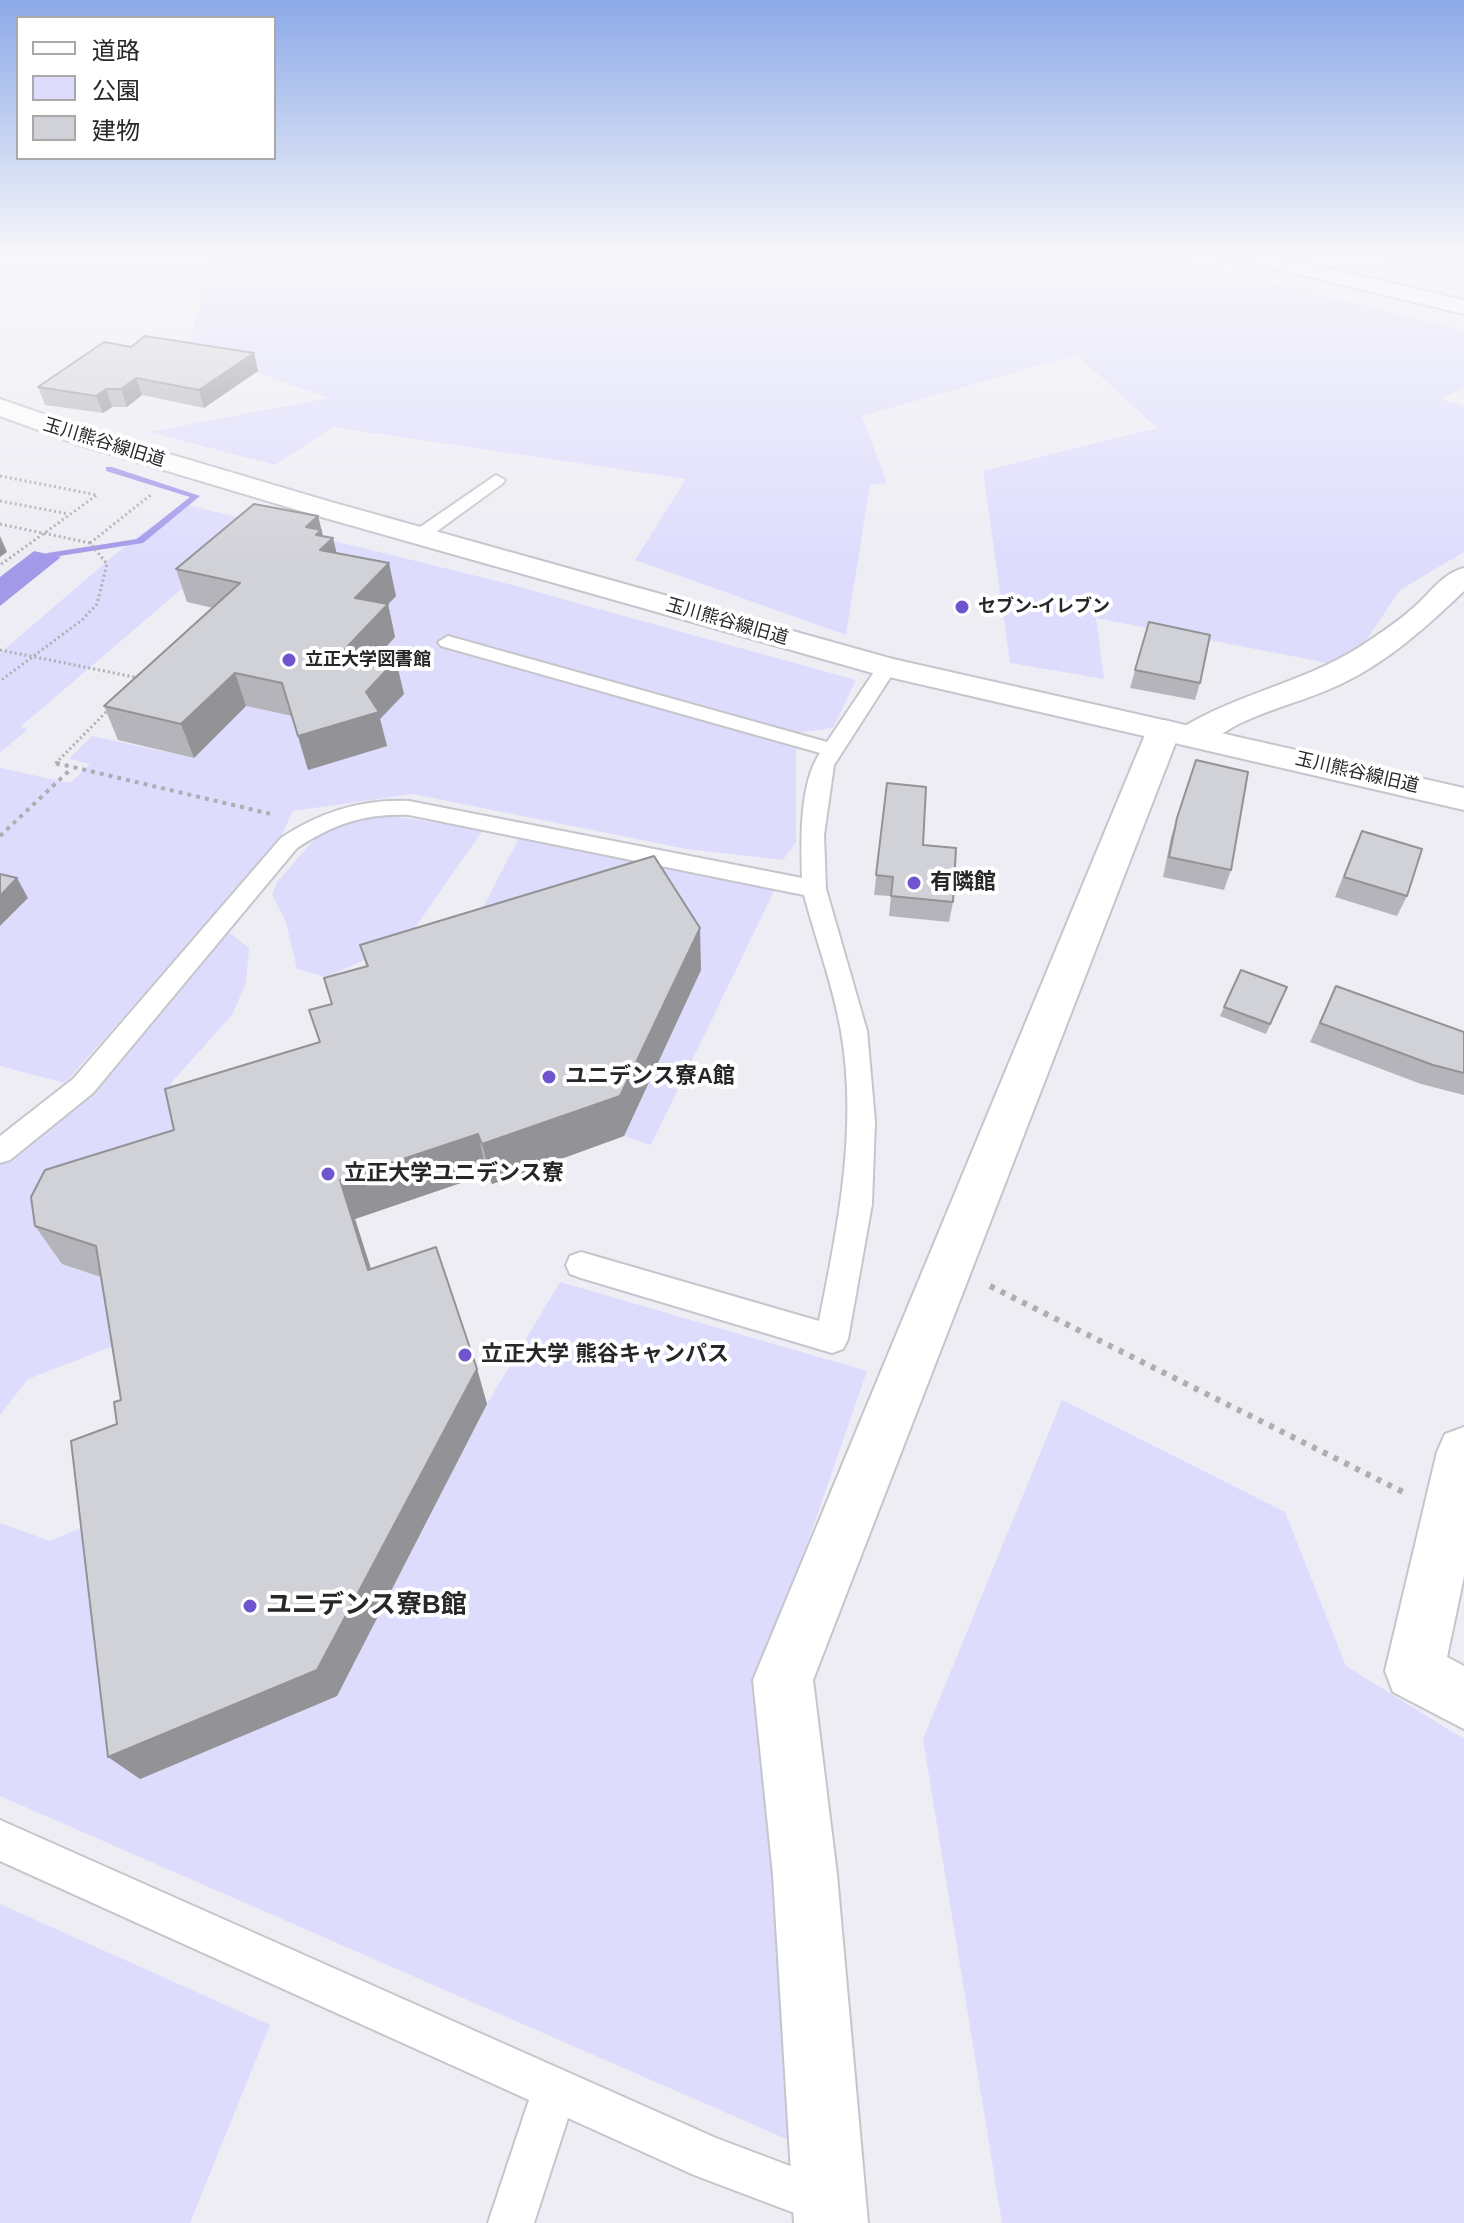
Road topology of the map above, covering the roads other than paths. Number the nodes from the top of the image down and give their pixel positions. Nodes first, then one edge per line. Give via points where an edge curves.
1 (0, 407) edge
2 (496, 480) dead end
3 (419, 536) junction
4 (1464, 577) edge
5 (448, 642) dead end
6 (887, 667) junction
7 (1178, 733) junction
8 (833, 750) junction
9 (1464, 799) edge
10 (814, 889) junction
11 (0, 1152) edge
12 (581, 1265) dead end
13 (1464, 1452) edge
14 (1464, 1699) edge
15 (0, 1840) edge
16 (555, 2089) junction
17 (831, 2213) edge
18 (511, 2223) edge

1 - 3 street, 玉川熊谷線旧道 via 86,438
2 - 3 lane
3 - 6 street, 玉川熊谷線旧道
4 - 7 street via 1425,614 1348,667
5 - 8 lane
6 - 7 street, 玉川熊谷線旧道
6 - 8 lane
7 - 9 street, 玉川熊谷線旧道
7 - 17 street via 949,1266 783,1680 805,1875
8 - 10 lane via 823,765 812,835
10 - 11 lane via 409,808 353,811 315,824 289,843 83,1086
10 - 12 lane via 854,1031 861,1121 857,1204 832,1339
13 - 14 street via 1414,1671
15 - 16 lane
16 - 17 lane
16 - 18 lane

